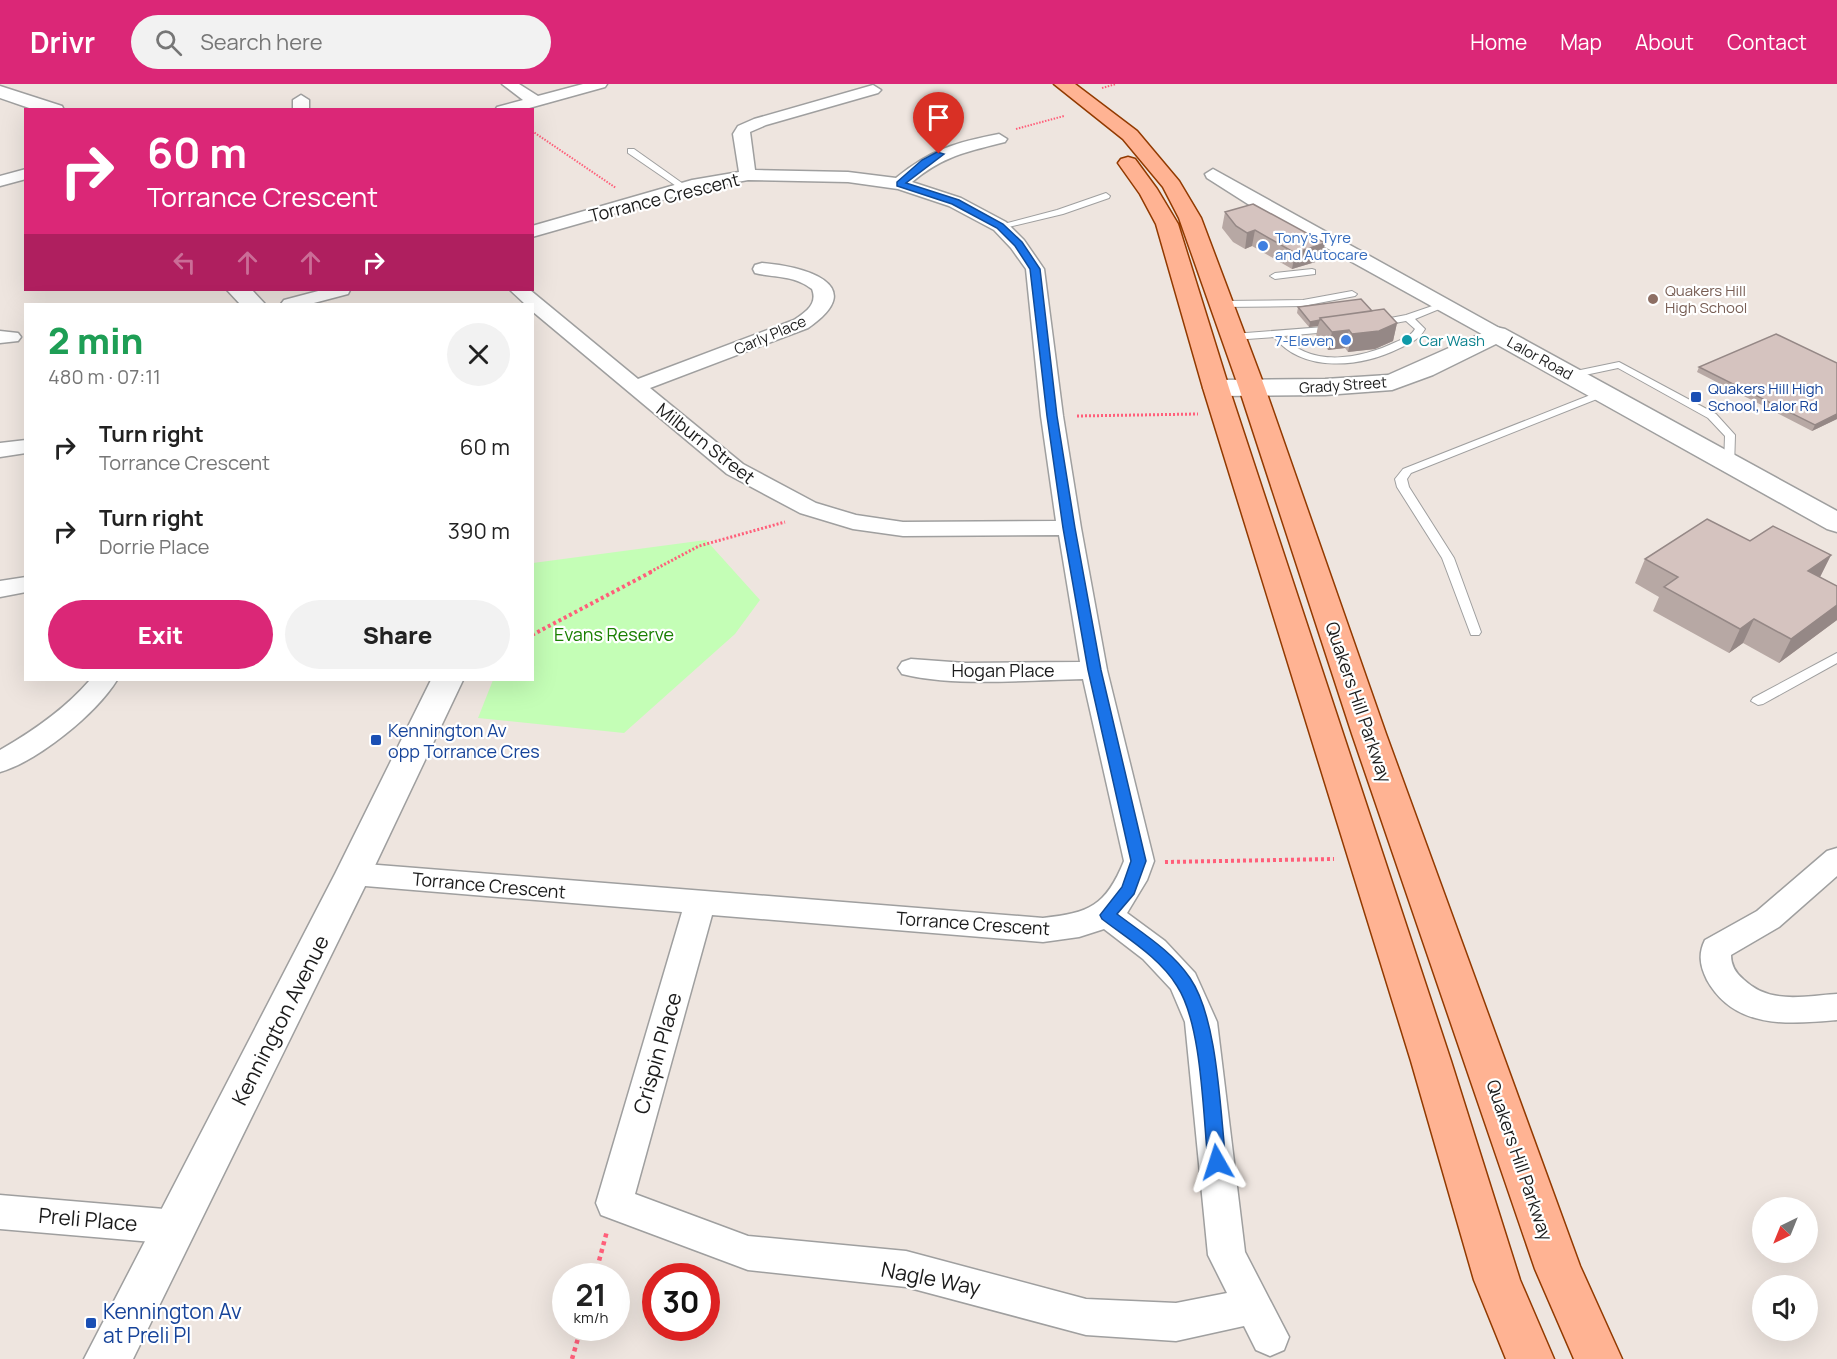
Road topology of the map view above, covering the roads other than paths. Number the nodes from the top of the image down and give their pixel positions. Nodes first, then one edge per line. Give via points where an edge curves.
1 (509, 84) edge
2 (600, 84) edge
3 (1054, 87) edge
4 (873, 90) dead end
5 (0, 92) edge
6 (535, 101) junction
7 (49, 108) edge
8 (509, 108) edge
9 (1005, 135) road end
10 (630, 151) dead end
11 (1213, 174) dead end
12 (24, 175) edge
13 (748, 175) junction
14 (0, 181) edge
15 (900, 184) junction
16 (685, 188) junction
17 (1106, 196) dead end
18 (1000, 226) junction
19 (534, 231) edge
20 (762, 269) dead end
21 (1312, 272) dead end
22 (1275, 276) dead end
23 (240, 291) edge
24 (337, 291) edge
25 (520, 291) edge
26 (1352, 294) dead end
27 (252, 303) edge
28 (295, 303) edge
29 (1221, 304) junction
30 (1444, 305) junction
31 (1408, 318) junction
32 (1363, 325) edge
33 (1343, 328) edge
34 (1496, 334) junction
35 (1278, 335) junction
36 (1233, 337) junction
37 (1571, 375) junction
38 (635, 387) junction
39 (1252, 388) junction
40 (1604, 393) junction
41 (1211, 401) junction
42 (24, 446) edge
43 (0, 450) edge
44 (1730, 465) junction
45 (1837, 523) edge
46 (1069, 528) junction
47 (24, 584) edge
48 (0, 590) edge
49 (1475, 632) dead end
50 (1837, 657) edge
51 (911, 668) dead end
52 (1094, 670) junction
53 (103, 681) edge
54 (447, 681) edge
55 (1758, 701) dead end
56 (0, 762) edge
57 (1837, 859) edge
58 (353, 874) junction
59 (700, 902) junction
60 (1108, 915) junction
61 (1837, 1007) edge
62 (614, 1203) joint
63 (0, 1212) edge
64 (176, 1227) junction
65 (108, 1359) edge
66 (1530, 1359) edge
67 (1598, 1359) edge

1 - 6 street
2 - 6 street
3 - 29 main road, Quakers Hill Parkway via 1130,135 1172,185 1190,218
3 - 41 main road, Quakers Hill Parkway via 1113,148 1150,193 1167,224
4 - 13 street via 744,129 741,137
5 - 7 street
6 - 8 street
9 - 15 street via 939,154
10 - 16 lane
11 - 30 street, Lalor Road
12 - 14 street
13 - 15 street, Torrance Crescent via 848,177
13 - 16 street, Torrance Crescent
15 - 18 street, Torrance Crescent via 956,202
16 - 19 street, Torrance Crescent
17 - 18 lane
18 - 46 street, Torrance Crescent via 1035,269
20 - 38 street, Carly Place via 788,271 810,279 823,290 823,305 795,327
21 - 22 lane
23 - 27 street
24 - 28 street
25 - 38 street, Milburn Street
26 - 29 lane via 1303,303
29 - 36 main road, Quakers Hill Parkway
30 - 31 lane
30 - 34 street, Lalor Road
31 - 32 lane
31 - 35 lane via 1420,329 1416,336 1360,359 1306,356 1289,349
33 - 35 lane
34 - 37 street, Lalor Road
34 - 39 street, Grady Street via 1392,382
35 - 36 lane
36 - 39 main road, Quakers Hill Parkway
37 - 40 street, Lalor Road
37 - 44 lane via 1619,365 1712,416 1730,435
38 - 46 street, Milburn Street via 735,469 825,515 903,529
39 - 41 street, Grady Street
39 - 67 main road, Quakers Hill Parkway via 1554,1258
40 - 44 street, Lalor Road
40 - 49 lane via 1407,471 1401,479 1448,558
41 - 66 main road, Quakers Hill Parkway via 1431,1061 1497,1280
42 - 43 street
44 - 45 street, Lalor Road
46 - 52 street, Torrance Crescent
47 - 48 street
50 - 55 lane
51 - 52 street, Hogan Place via 965,672
52 - 60 street, Torrance Crescent via 1138,861 1129,890
53 - 56 street via 70,716
54 - 58 street, Kennington Avenue
57 - 61 street via 1768,919 1716,949 1713,961 1718,974 1734,990 1761,1006 1784,1011
58 - 59 street, Torrance Crescent
58 - 64 street, Kennington Avenue
59 - 60 street, Torrance Crescent via 1043,930 1080,927
59 - 62 street, Crispin Place
60 - 62 street, Nagle Way via 1154,950 1184,982 1201,1022 1227,1255 1261,1321 1086,1317 906,1269 748,1253
63 - 64 street, Preli Place
64 - 65 street, Kennington Avenue

